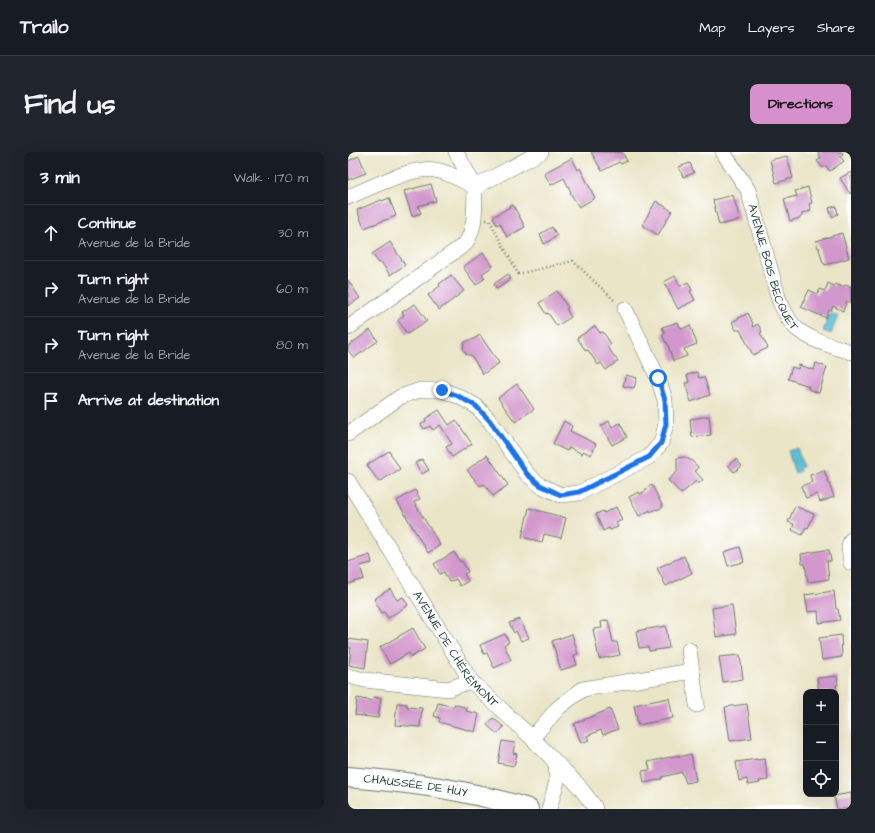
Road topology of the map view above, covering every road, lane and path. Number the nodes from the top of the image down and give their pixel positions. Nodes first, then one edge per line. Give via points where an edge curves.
1 (456, 152) edge
2 (541, 152) edge
3 (723, 152) edge
4 (475, 187) junction
5 (348, 197) edge
6 (474, 218) junction
7 (625, 309) joint
8 (348, 328) edge
9 (851, 352) edge
10 (348, 434) edge
11 (348, 481) edge
12 (851, 540) edge
13 (851, 563) edge
14 (689, 650) dead end
15 (692, 671) junction
16 (348, 676) edge
17 (471, 681) junction
18 (696, 705) dead end
19 (532, 738) junction
20 (556, 764) junction
21 (348, 777) edge
22 (528, 809) edge
23 (549, 809) edge
24 (595, 809) edge

1 - 4 street
2 - 4 street
3 - 9 street, AVENUE BOIS BECQUET via 748,190 779,300 787,316 797,328 814,339
4 - 5 street via 447,173 424,169 409,172
4 - 6 street
6 - 7 path via 490,221 518,274 573,261
6 - 8 street via 471,234 465,244
7 - 10 street via 658,378 665,400 666,424 661,443 649,457 579,492 561,495 540,485 527,474 490,421 476,406 442,390 420,390 400,397
11 - 17 street, AVENUE DE CHÉRÉMONT
12 - 13 street
14 - 15 street
15 - 18 street
15 - 19 street via 583,689 560,707
16 - 17 street via 448,689
17 - 19 street, AVENUE DE CHÉRÉMONT
19 - 20 street, AVENUE DE CHÉRÉMONT
20 - 23 street via 557,781
20 - 24 street, AVENUE DE CHÉRÉMONT via 578,785
21 - 22 main road, CHAUSSÉE DE HUY via 454,790

